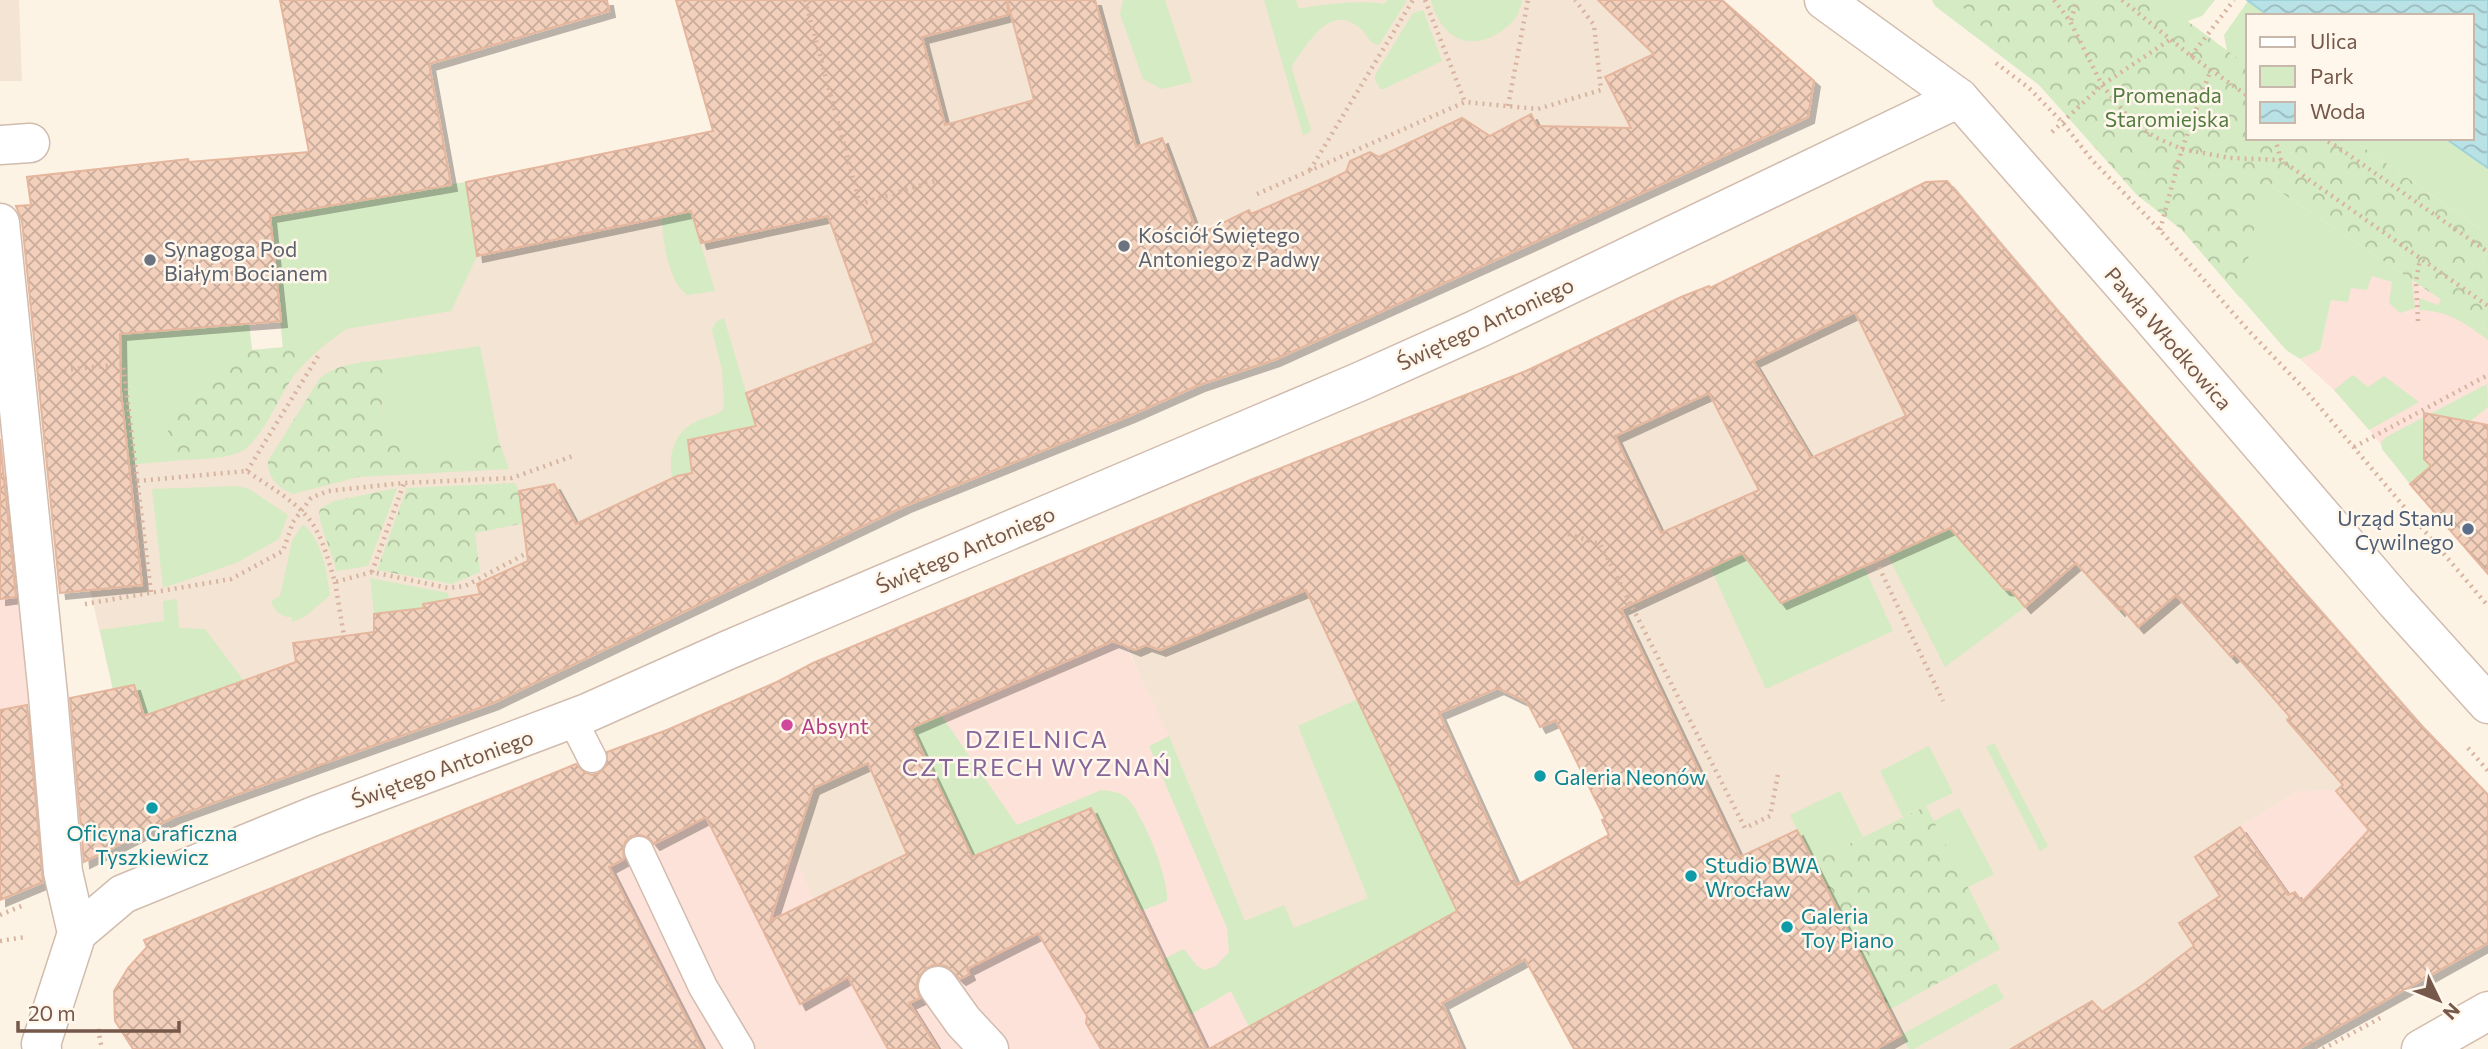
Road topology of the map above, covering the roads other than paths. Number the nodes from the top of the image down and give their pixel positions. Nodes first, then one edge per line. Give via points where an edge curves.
1 (1824, 0) edge
2 (1959, 98) junction
3 (0, 223) edge
4 (2488, 704) edge
5 (572, 719) junction
6 (592, 758) dead end
7 (639, 851) dead end
8 (77, 933) junction
9 (938, 986) dead end
10 (2488, 1011) edge
11 (42, 1049) edge
12 (740, 1049) edge
13 (989, 1049) edge
14 (2421, 1049) edge

1 - 2 street, Pawła Włodkowica
2 - 4 street, Pawła Włodkowica
2 - 5 street, Świętego Antoniego via 1477,329
3 - 8 street via 63,872
5 - 6 lane
5 - 8 street, Świętego Antoniego via 123,894
7 - 12 lane via 703,987
8 - 11 street
9 - 13 street
10 - 14 street

